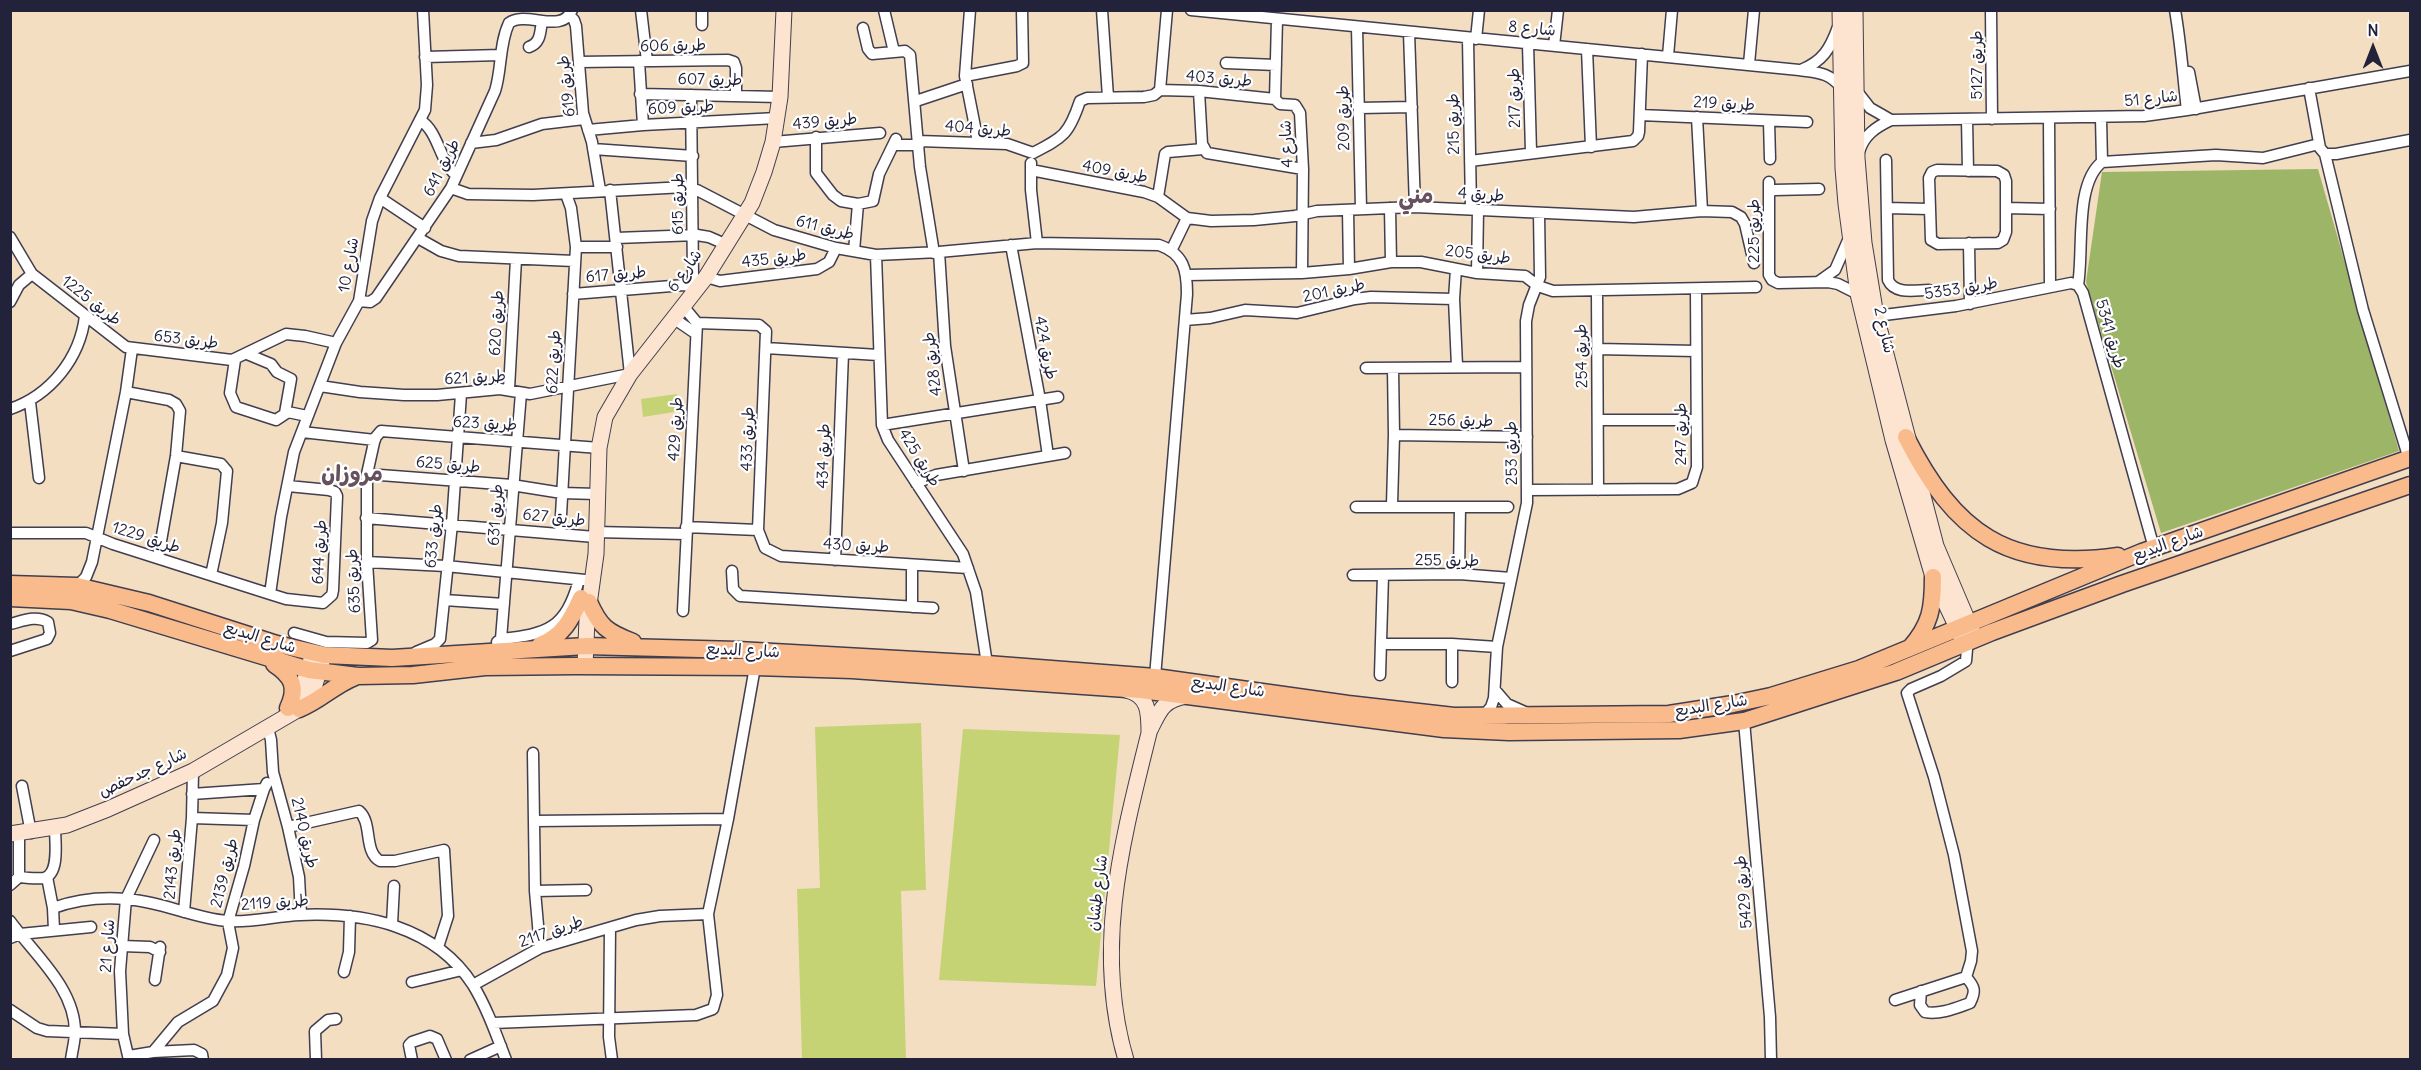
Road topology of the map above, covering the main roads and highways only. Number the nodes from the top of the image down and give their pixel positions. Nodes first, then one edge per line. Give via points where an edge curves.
1 (1906, 437) road end
2 (2410, 458) edge
3 (2410, 485) edge
4 (2148, 550) junction
5 (1933, 577) road end
6 (10, 584) edge
7 (10, 598) edge
8 (1967, 634) junction
9 (645, 646) junction
10 (531, 648) junction
11 (1908, 650) junction
12 (266, 658) junction
13 (316, 663) junction
14 (358, 676) junction

1 - 4 main road via 1925,473 1950,507 1997,542 2058,560 2080,561
2 - 4 main road, شارع البديع
3 - 8 main road, شارع البديع
4 - 8 main road, شارع البديع
5 - 11 main road via 1929,621
6 - 13 main road, شارع البديع via 77,586 148,603
7 - 12 main road, شارع البديع via 71,601 110,610
8 - 11 main road, شارع البديع
8 - 14 main road, شارع البديع via 1896,672 1744,721 1679,730 1472,731 1118,688 852,670 484,667
9 - 10 main road, شارع البديع
9 - 10 main road via 605,629 585,600 561,633
9 - 11 main road, شارع البديع via 1155,677 1394,710 1483,716 1641,716 1733,704 1811,685
10 - 13 main road, شارع البديع
12 - 13 main road, شارع البديع
12 - 14 main road via 288,674 293,683 289,712 313,704 335,686
13 - 14 main road, شارع البديع

